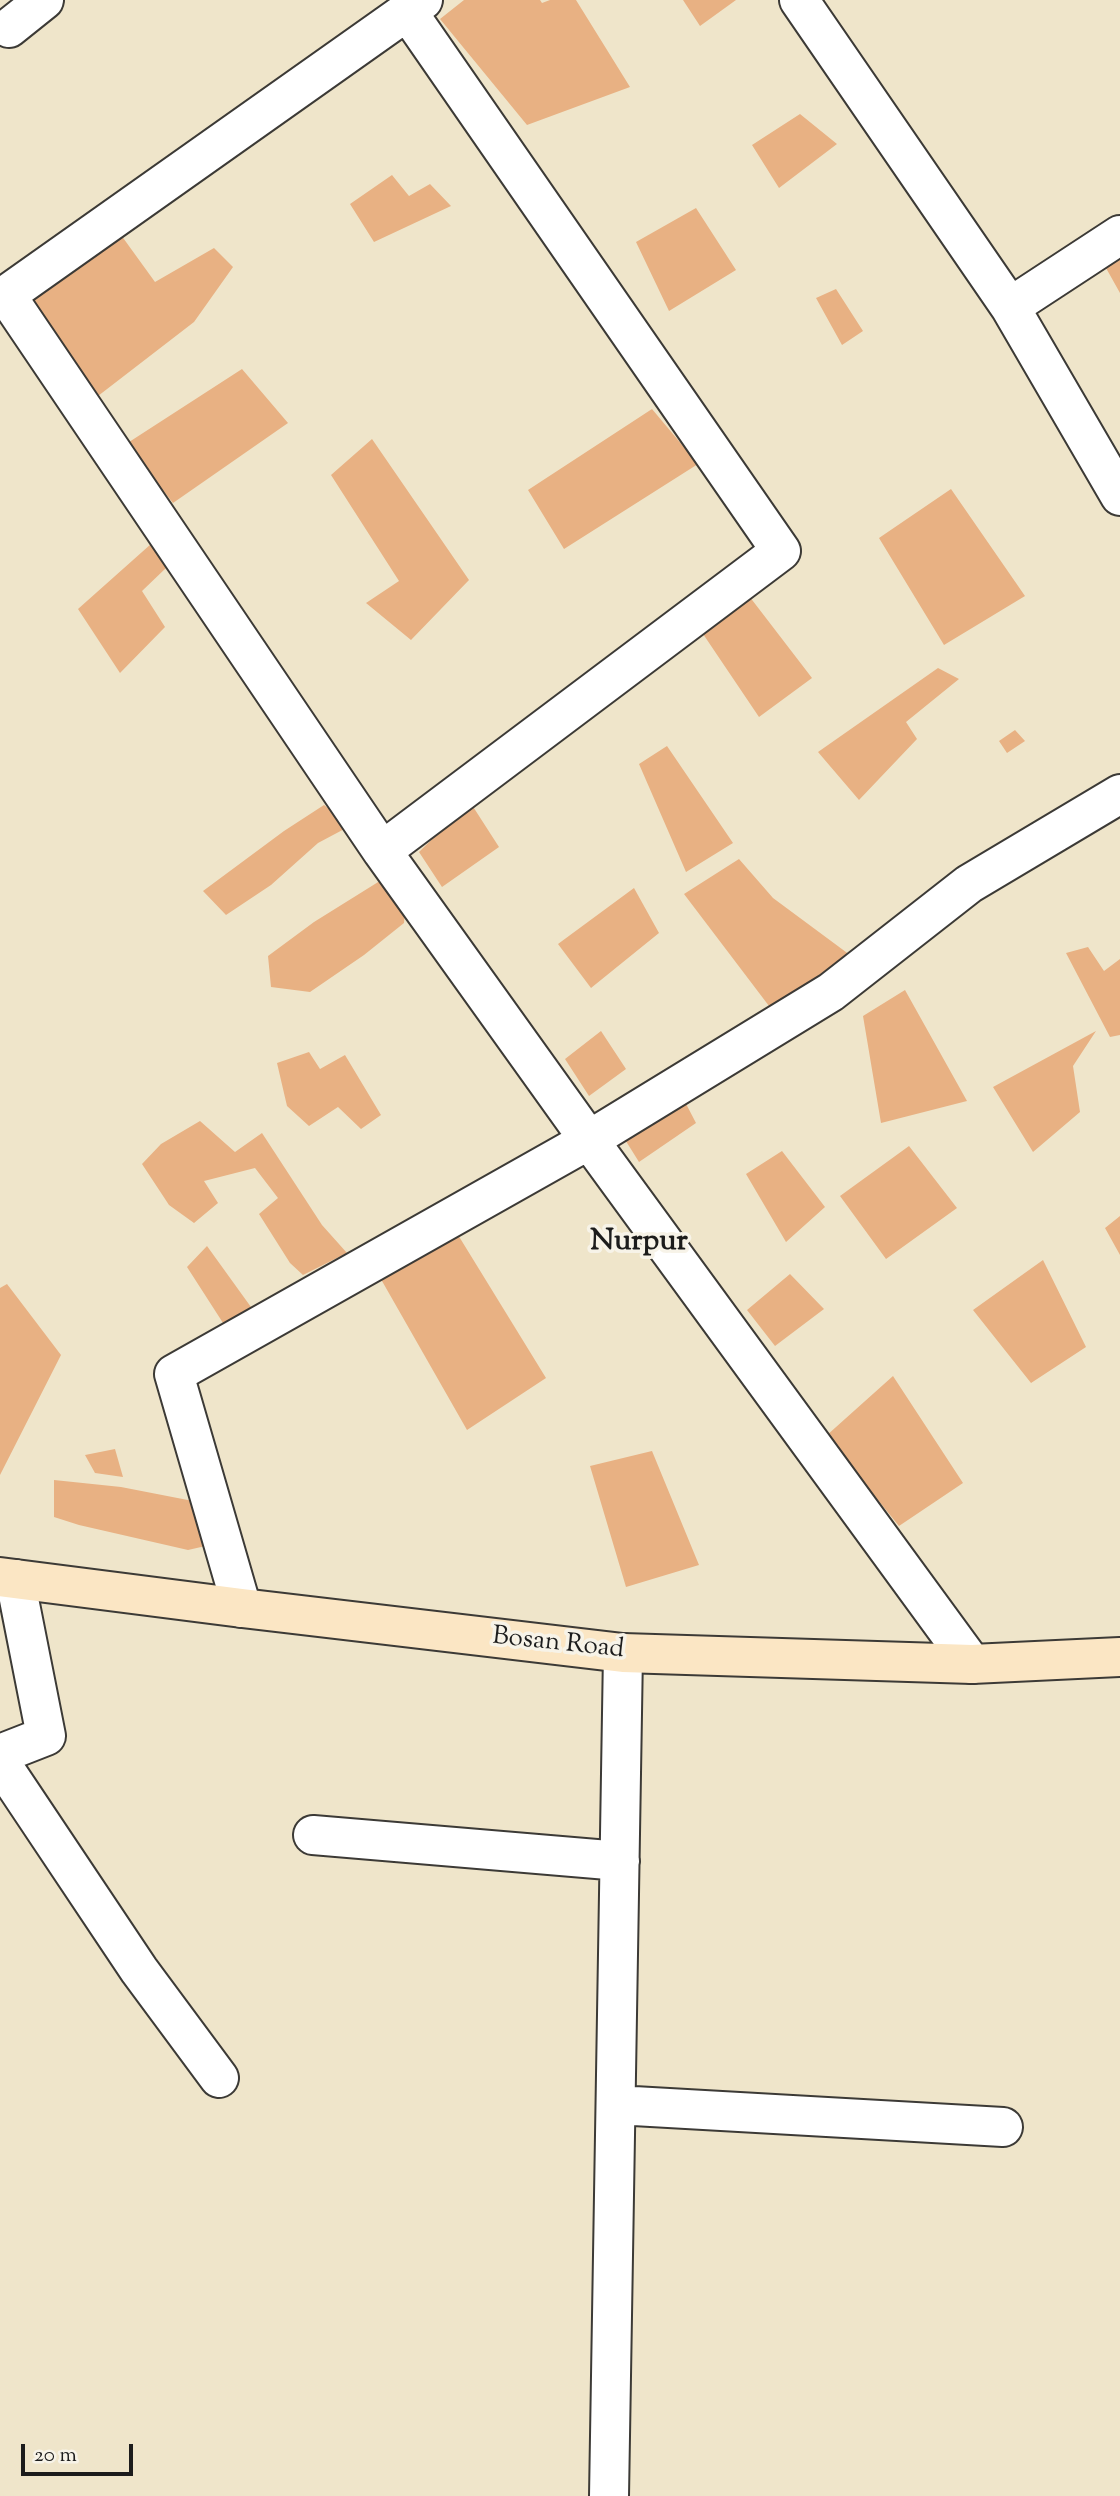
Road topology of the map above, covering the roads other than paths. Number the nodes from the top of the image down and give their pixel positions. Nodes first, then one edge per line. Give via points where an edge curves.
1 (44, 0) edge
2 (799, 0) edge
3 (415, 6) edge
4 (9, 28) dead end
5 (1120, 235) edge
6 (3, 297) edge
7 (1010, 307) junction
8 (1120, 496) edge
9 (1120, 794) edge
10 (382, 851) junction
11 (589, 1140) junction
12 (8, 1578) edge
13 (242, 1608) junction
14 (623, 1653) junction
15 (1120, 1657) edge
16 (972, 1664) junction
17 (0, 1754) edge
18 (0, 1762) edge
19 (313, 1835) dead end
20 (620, 1861) junction
21 (219, 2078) dead end
22 (615, 2105) junction
23 (1003, 2127) dead end
24 (609, 2496) edge

1 - 4 street
2 - 7 street
3 - 6 street
3 - 10 street via 781,551
5 - 7 street
6 - 10 street
7 - 8 street
9 - 11 street via 969,884 831,992
10 - 11 street
11 - 13 street via 174,1374
11 - 16 street
12 - 13 main road, Bosan Road
12 - 17 street via 47,1736
13 - 14 main road, Bosan Road
14 - 16 main road, Bosan Road
14 - 20 street
15 - 16 main road, Bosan Road
18 - 21 street via 139,1970
19 - 20 street
20 - 22 street
22 - 23 street
22 - 24 street

